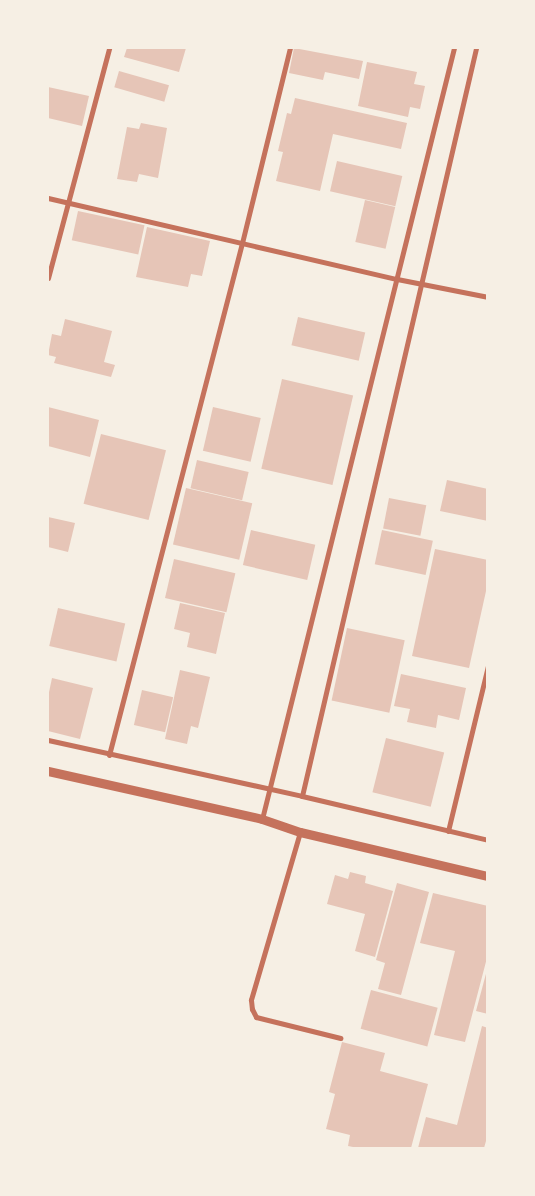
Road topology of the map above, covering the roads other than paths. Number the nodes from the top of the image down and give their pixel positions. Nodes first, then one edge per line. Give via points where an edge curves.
1 (109, 48) edge
2 (290, 48) edge
3 (454, 48) edge
4 (476, 48) edge
5 (48, 198) edge
6 (66, 203) junction
7 (242, 243) junction
8 (48, 278) edge
9 (397, 279) junction
10 (421, 284) junction
11 (488, 297) edge
12 (488, 666) edge
13 (48, 740) edge
14 (109, 754) junction
15 (48, 771) edge
16 (268, 791) junction
17 (302, 796) junction
18 (262, 815) junction
19 (448, 831) junction
20 (300, 832) junction
21 (488, 840) edge
22 (488, 876) edge
23 (340, 1038) dead end

1 - 6 street
2 - 7 street
3 - 9 street
4 - 10 street
5 - 6 street
6 - 7 street
6 - 8 street
7 - 9 street
7 - 14 street
9 - 10 street
9 - 16 street
10 - 11 street
10 - 17 street
12 - 19 street
13 - 14 street
14 - 16 street
15 - 18 street
16 - 17 street
16 - 18 street
17 - 19 street
18 - 20 street
19 - 21 street
20 - 22 street
20 - 23 street via 251,1000 252,1009 256,1016

